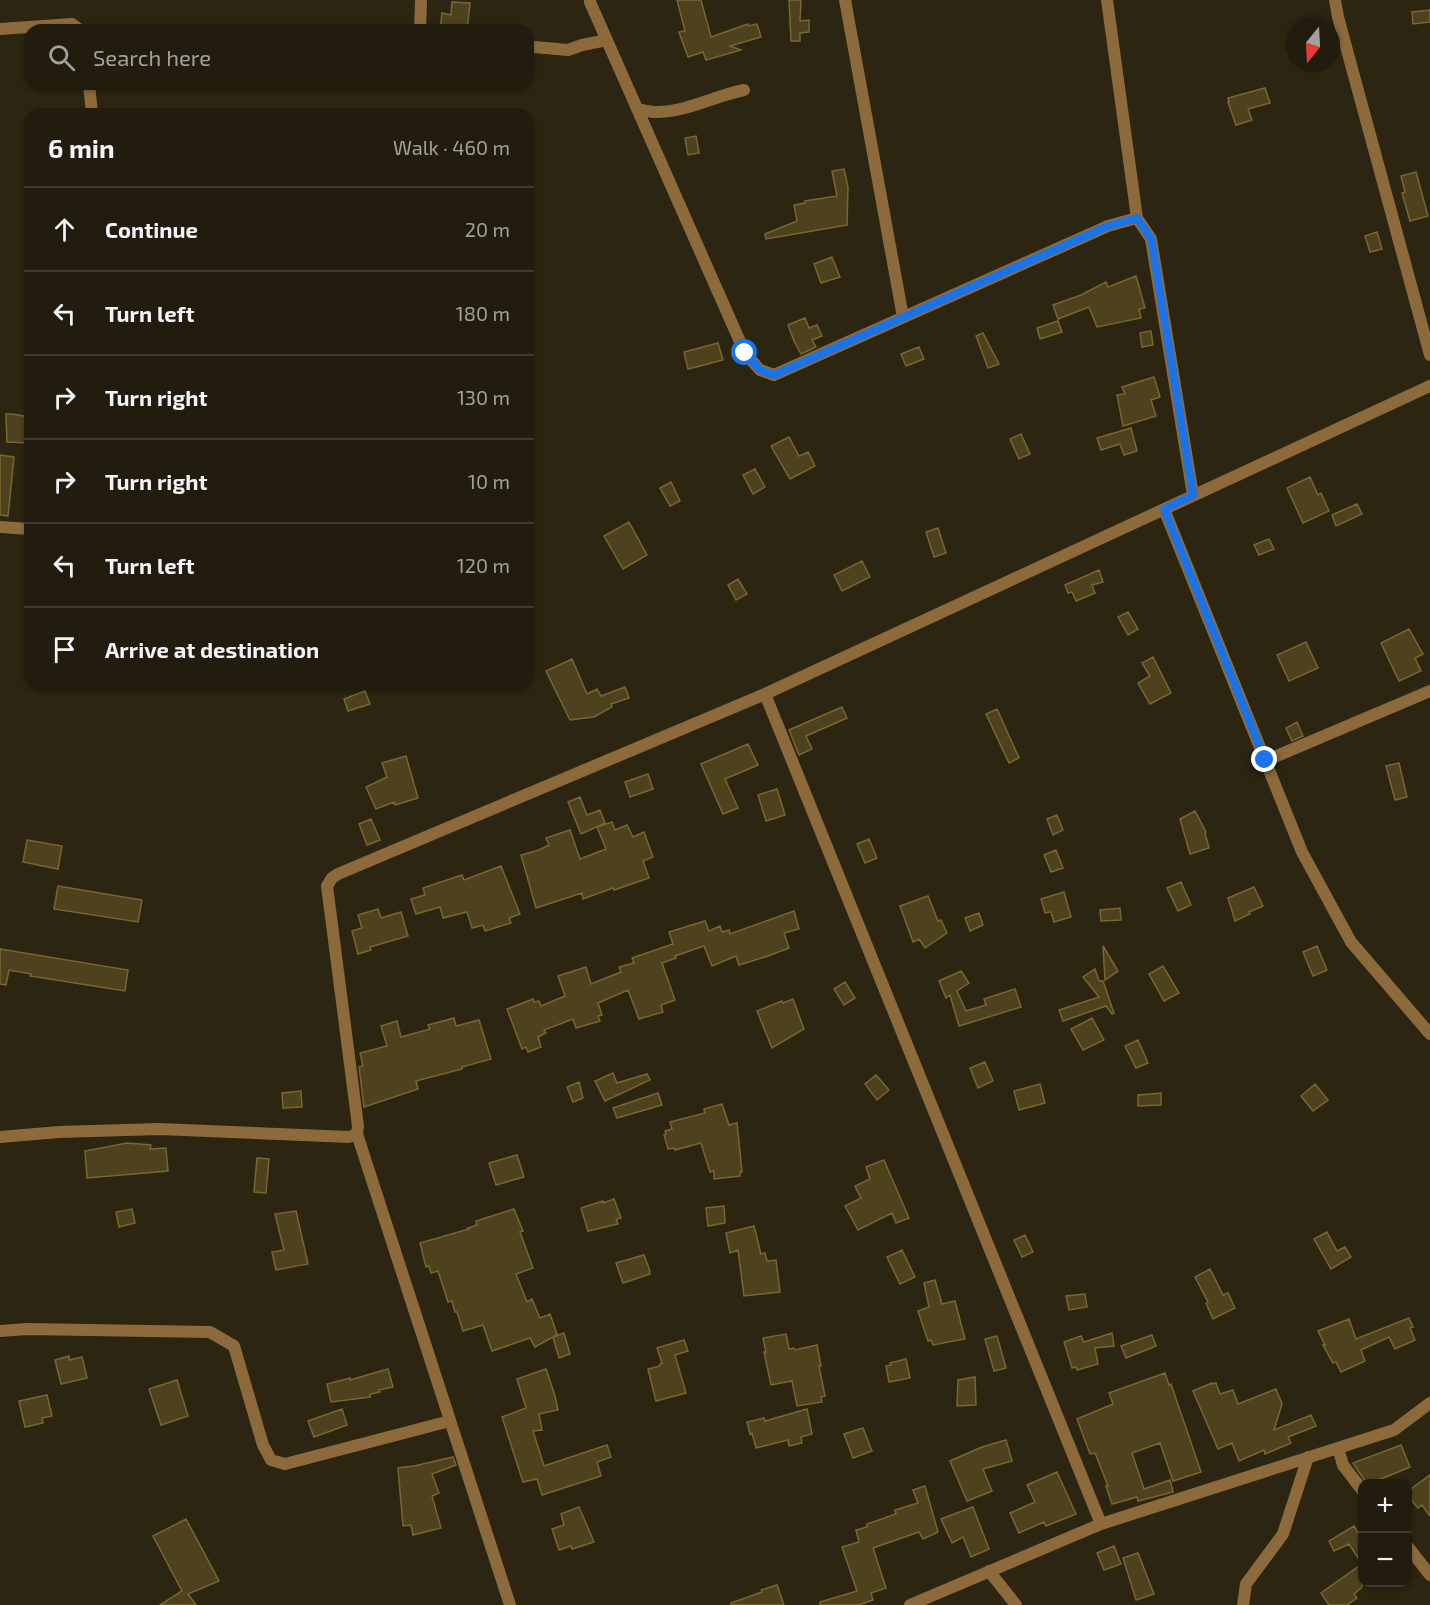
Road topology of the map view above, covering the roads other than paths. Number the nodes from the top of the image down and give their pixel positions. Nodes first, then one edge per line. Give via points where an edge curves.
1 (422, 0) edge
2 (590, 0) edge
3 (845, 0) edge
4 (1107, 0) edge
5 (1335, 0) edge
6 (420, 24) edge
7 (24, 27) edge
8 (0, 29) edge
9 (607, 40) junction
10 (534, 47) edge
11 (90, 90) edge
12 (744, 90) dead end
13 (91, 108) edge
14 (637, 109) junction
15 (1137, 218) junction
16 (903, 317) junction
17 (1430, 355) edge
18 (1430, 386) edge
19 (1193, 495) junction
20 (1164, 509) junction
21 (0, 527) edge
22 (24, 529) edge
23 (1430, 691) edge
24 (765, 694) junction
25 (1265, 760) junction
26 (1430, 1034) edge
27 (357, 1134) junction
28 (0, 1137) edge
29 (0, 1331) edge
30 (1430, 1403) edge
31 (450, 1421) junction
32 (1338, 1448) junction
33 (1308, 1457) junction
34 (1358, 1485) edge
35 (1101, 1524) junction
36 (1412, 1553) edge
37 (989, 1571) junction
38 (1430, 1575) edge
39 (510, 1605) edge
40 (910, 1605) edge
41 (1016, 1605) edge
42 (1243, 1605) edge

1 - 6 street
2 - 9 street
3 - 16 street
4 - 15 street
5 - 17 street
7 - 8 street
9 - 10 street via 568,50
9 - 14 street
11 - 13 street
12 - 14 street via 686,108 656,112
14 - 16 street via 745,353 760,370 774,375
15 - 16 street via 1108,226
15 - 19 street via 1151,239
18 - 19 street
19 - 20 street
20 - 24 street
20 - 25 street
21 - 22 street
23 - 25 street
24 - 27 street via 332,878 327,886
24 - 35 street
25 - 26 street via 1302,852 1351,942
27 - 28 street via 349,1137 159,1129
27 - 31 street
29 - 31 street via 210,1332 234,1346 263,1445 271,1460 285,1464
30 - 32 street via 1394,1430
31 - 39 street
32 - 33 street
32 - 34 street via 1343,1465
33 - 35 street
33 - 42 street via 1283,1534 1245,1584
35 - 37 street
36 - 38 street
37 - 40 street
37 - 41 street

